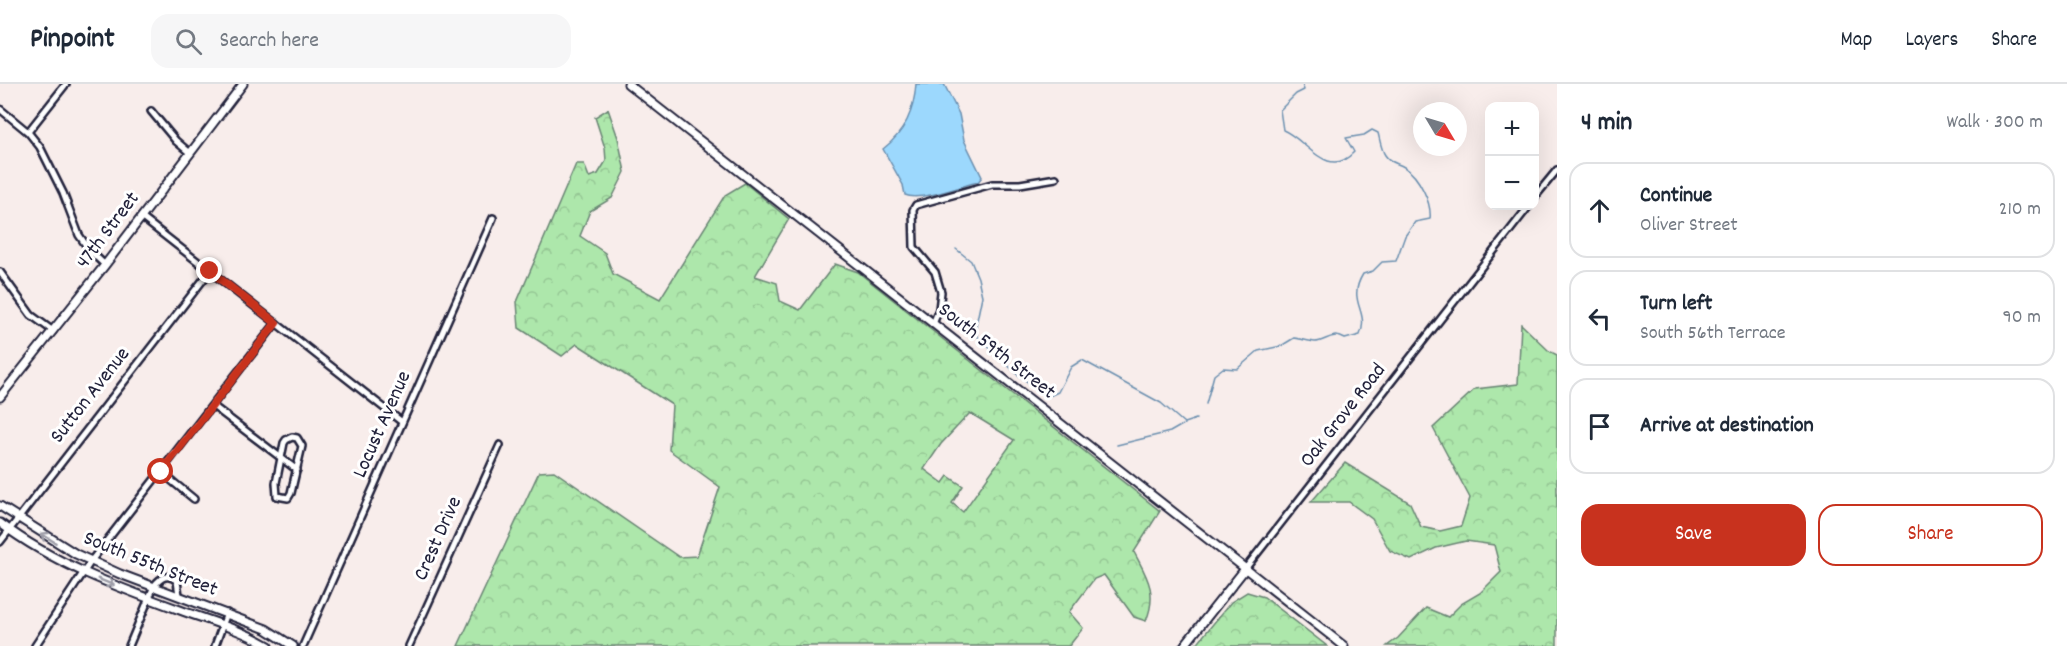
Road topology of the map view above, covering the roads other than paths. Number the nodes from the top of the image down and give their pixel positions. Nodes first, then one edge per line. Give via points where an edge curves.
1 (66, 84) edge
2 (243, 84) edge
3 (628, 84) edge
4 (0, 109) edge
5 (151, 111) dead end
6 (28, 132) junction
7 (190, 153) junction
8 (1557, 170) edge
9 (1056, 178) dead end
10 (1539, 192) edge
11 (1526, 210) edge
12 (141, 217) junction
13 (493, 218) dead end
14 (105, 265) junction
15 (210, 271) junction
16 (0, 272) edge
17 (276, 323) junction
18 (933, 324) junction
19 (52, 331) junction
20 (0, 397) edge
21 (213, 406) junction
22 (402, 422) junction
23 (500, 445) dead end
24 (282, 458) junction
25 (297, 470) junction
26 (161, 472) junction
27 (194, 499) dead end
28 (0, 506) edge
29 (17, 518) junction
30 (0, 523) edge
31 (9, 530) junction
32 (0, 542) edge
33 (91, 561) junction
34 (1245, 568) junction
35 (83, 572) junction
36 (154, 586) junction
37 (180, 595) junction
38 (149, 599) junction
39 (227, 613) junction
40 (223, 626) junction
41 (35, 646) edge
42 (129, 646) edge
43 (215, 646) edge
44 (269, 646) edge
45 (293, 646) edge
46 (303, 646) edge
47 (409, 646) edge
48 (1184, 646) edge
49 (1344, 646) edge

1 - 6 street
2 - 7 main road, 47th Street
3 - 18 main road, South 59th Street
4 - 6 street
5 - 7 street
6 - 14 street via 51,167 79,235
7 - 12 main road, 47th Street
8 - 10 street
9 - 18 street via 992,184 916,205 914,247 935,272 941,292
11 - 34 street, Oak Grove Road
12 - 14 main road, 47th Street
12 - 15 street
13 - 22 street, Locust Avenue
14 - 19 main road, 47th Street
15 - 17 street
15 - 29 street, Sutton Avenue
16 - 19 street via 31,315
17 - 21 street
17 - 22 street
18 - 34 main road, South 59th Street
19 - 20 main road, 47th Street
21 - 24 street
21 - 26 street
22 - 46 street, Locust Avenue
23 - 47 street, Crest Drive
24 - 25 street
24 - 25 street via 286,440 297,438 302,446
24 - 25 street via 277,496 288,498
26 - 27 street
26 - 33 street
28 - 29 main road, South 55th Street
29 - 31 street, Sutton Avenue
33 -> 29 main road, South 55th Street
30 - 31 main road, South 55th Street
31 - 32 street, Sutton Avenue
31 - 35 main road, South 55th Street
33 - 35 street
33 - 36 main road, South 55th Street
34 - 48 main road, Oak Grove Road
34 - 49 main road, South 59th Street
35 -> 38 main road, South 55th Street
35 - 41 street
36 - 37 main road, South 55th Street
36 - 37 street via 165,576 173,577
36 - 38 street
37 - 39 main road, South 55th Street
38 - 40 main road, South 55th Street
38 - 42 street
39 - 40 street
39 - 45 main road, South 55th Street via 266,629
40 - 43 street
40 - 44 main road, South 55th Street

